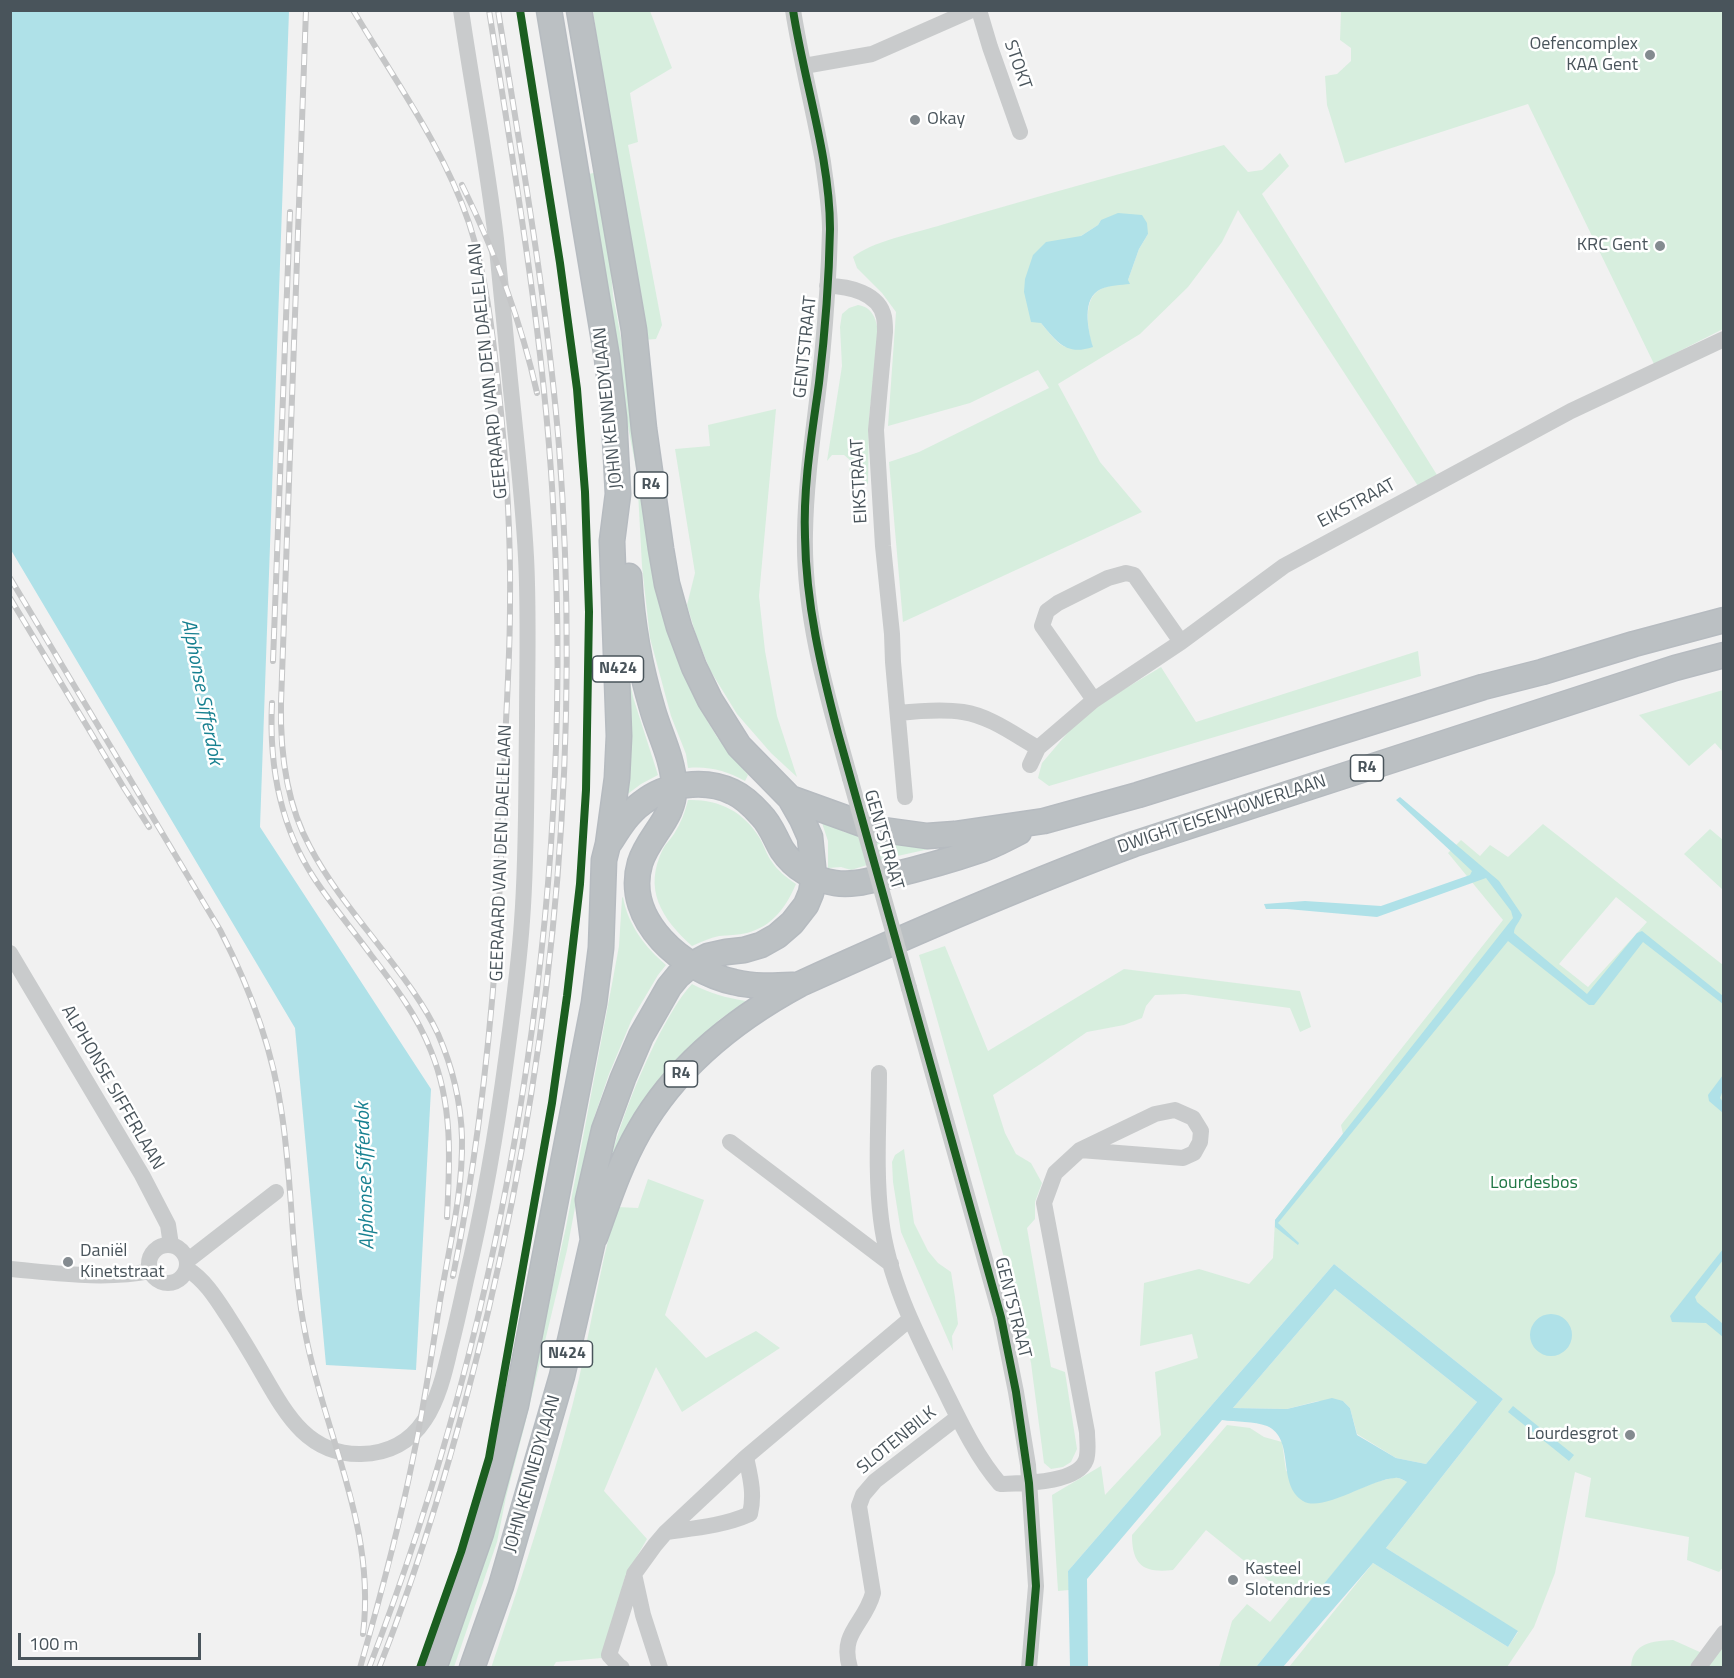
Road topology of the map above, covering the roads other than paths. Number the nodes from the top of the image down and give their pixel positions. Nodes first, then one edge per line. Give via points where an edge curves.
1 (460, 10) edge
2 (549, 10) edge
3 (579, 10) edge
4 (793, 10) edge
5 (971, 11) edge
6 (804, 66) junction
7 (1020, 132) dead end
8 (827, 286) junction
9 (1724, 339) edge
10 (618, 494) junction
11 (1724, 620) edge
12 (1180, 642) junction
13 (1724, 655) edge
14 (1094, 700) junction
15 (898, 713) junction
16 (1038, 748) junction
17 (1030, 765) dead end
18 (675, 787) junction
19 (904, 797) dead end
20 (790, 798) junction
21 (1044, 821) junction
22 (608, 844) junction
23 (814, 877) junction
24 (10, 953) edge
25 (691, 965) junction
26 (800, 984) junction
27 (879, 1072) dead end
28 (730, 1142) dead end
29 (1080, 1150) junction
30 (276, 1192) dead end
31 (593, 1240) junction
32 (171, 1245) junction
33 (891, 1264) junction
34 (187, 1265) junction
35 (10, 1269) edge
36 (150, 1271) junction
37 (910, 1319) junction
38 (958, 1417) junction
39 (746, 1456) junction
40 (1029, 1483) junction
41 (666, 1532) junction
42 (634, 1574) junction
43 (1035, 1606) junction
44 (1724, 1633) edge
45 (434, 1668) edge
46 (472, 1668) edge
47 (622, 1668) edge
48 (660, 1668) edge
49 (850, 1668) edge
50 (1029, 1668) edge
51 (1039, 1668) edge
52 (1698, 1668) edge

1 - 34 street, GEERAARD VAN DEN DAELELAAN via 496,236 522,495 528,644 526,774 523,917 500,1103 475,1243 432,1409 416,1431 391,1448 360,1455 321,1446 288,1416 215,1296
2 - 10 highway, JOHN KENNEDYLAAN / R4 via 607,358
3 - 20 highway, JOHN KENNEDYLAAN / R4 via 634,330 661,549 678,627 710,700 739,746
4 - 6 street, GENTSTRAAT
5 - 6 street via 872,54
5 - 7 street, STOKT
6 - 8 street, GENTSTRAAT via 829,198
8 - 15 street, EIKSTRAAT via 866,294 879,304 884,317 876,430
8 - 40 street, GENTSTRAAT, bridge via 805,535 812,623 850,778 1001,1317
9 - 12 street, EIKSTRAAT via 1571,411 1284,566
10 - 18 highway, DWIGHT EISENHOWERLAAN / R4 via 641,668
10 - 22 highway, JOHN KENNEDYLAAN / N424 via 612,541 619,736
11 - 21 highway, R4 via 1483,687
12 - 14 street, EIKSTRAAT
12 - 14 street via 1134,575 1108,578 1058,603 1047,611 1042,626
13 - 26 highway, DWIGHT EISENHOWERLAAN / R4 via 1134,844 1060,871
14 - 16 street, EIKSTRAAT
15 - 16 street via 962,711
15 - 19 street, EIKSTRAAT
16 - 17 street, EIKSTRAAT
18 - 22 highway, JOHN KENNEDYLAAN / N424 via 641,803
18 - 23 highway, JOHN KENNEDYLAAN / N424 via 701,785 734,792 763,816 790,860
18 - 25 highway, DWIGHT EISENHOWERLAAN / R4 via 673,804 640,863 638,880 645,916 668,947
20 - 21 highway, JOHN KENNEDYLAAN / R4 via 876,828 927,836
20 - 23 highway, JOHN KENNEDYLAAN / R4 via 810,837
21 - 23 highway, JOHN KENNEDYLAAN / N424 via 979,851 869,880 851,884
22 - 45 highway, JOHN KENNEDYLAAN / N424 via 603,860 601,948 594,1003 516,1405 481,1533
23 - 25 highway, JOHN KENNEDYLAAN / R4 via 806,905 777,936 761,945 708,956
24 - 32 street, ALPHONSE SIFFERLAAN via 141,1175 168,1225
25 - 26 highway, DWIGHT EISENHOWERLAAN / R4 via 732,982
25 - 31 highway, JOHN KENNEDYLAAN / R4 via 669,987 641,1036 604,1130 588,1200
26 - 31 highway, DWIGHT EISENHOWERLAAN / R4 via 717,1039 657,1103 614,1182
27 - 33 street via 878,1181 881,1221
28 - 33 street
29 - 29 street via 1183,1158 1194,1153 1201,1131 1193,1118 1176,1110 1155,1114
29 - 40 street via 1055,1173 1044,1203 1087,1432 1086,1459 1080,1469 1068,1476
30 - 34 street
31 - 46 highway, JOHN KENNEDYLAAN / N424 via 562,1376 501,1586
32 - 34 street via 182,1251
32 - 36 street via 154,1252
33 - 37 street
34 - 36 street via 181,1278 171,1283 159,1280
35 - 36 street via 115,1275
37 - 38 street
37 - 39 street
38 - 40 street via 1000,1484
38 - 49 street, SLOTENBILK via 875,1481 863,1495 859,1506 873,1593 849,1637 846,1655
39 - 41 street
39 - 41 street via 752,1484 750,1514 718,1525
40 - 43 street, GENTSTRAAT
41 - 42 street
42 - 47 street via 609,1655
42 - 48 street
43 - 50 street, GENTSTRAAT
43 - 51 street, GENTSTRAAT
44 - 52 street

